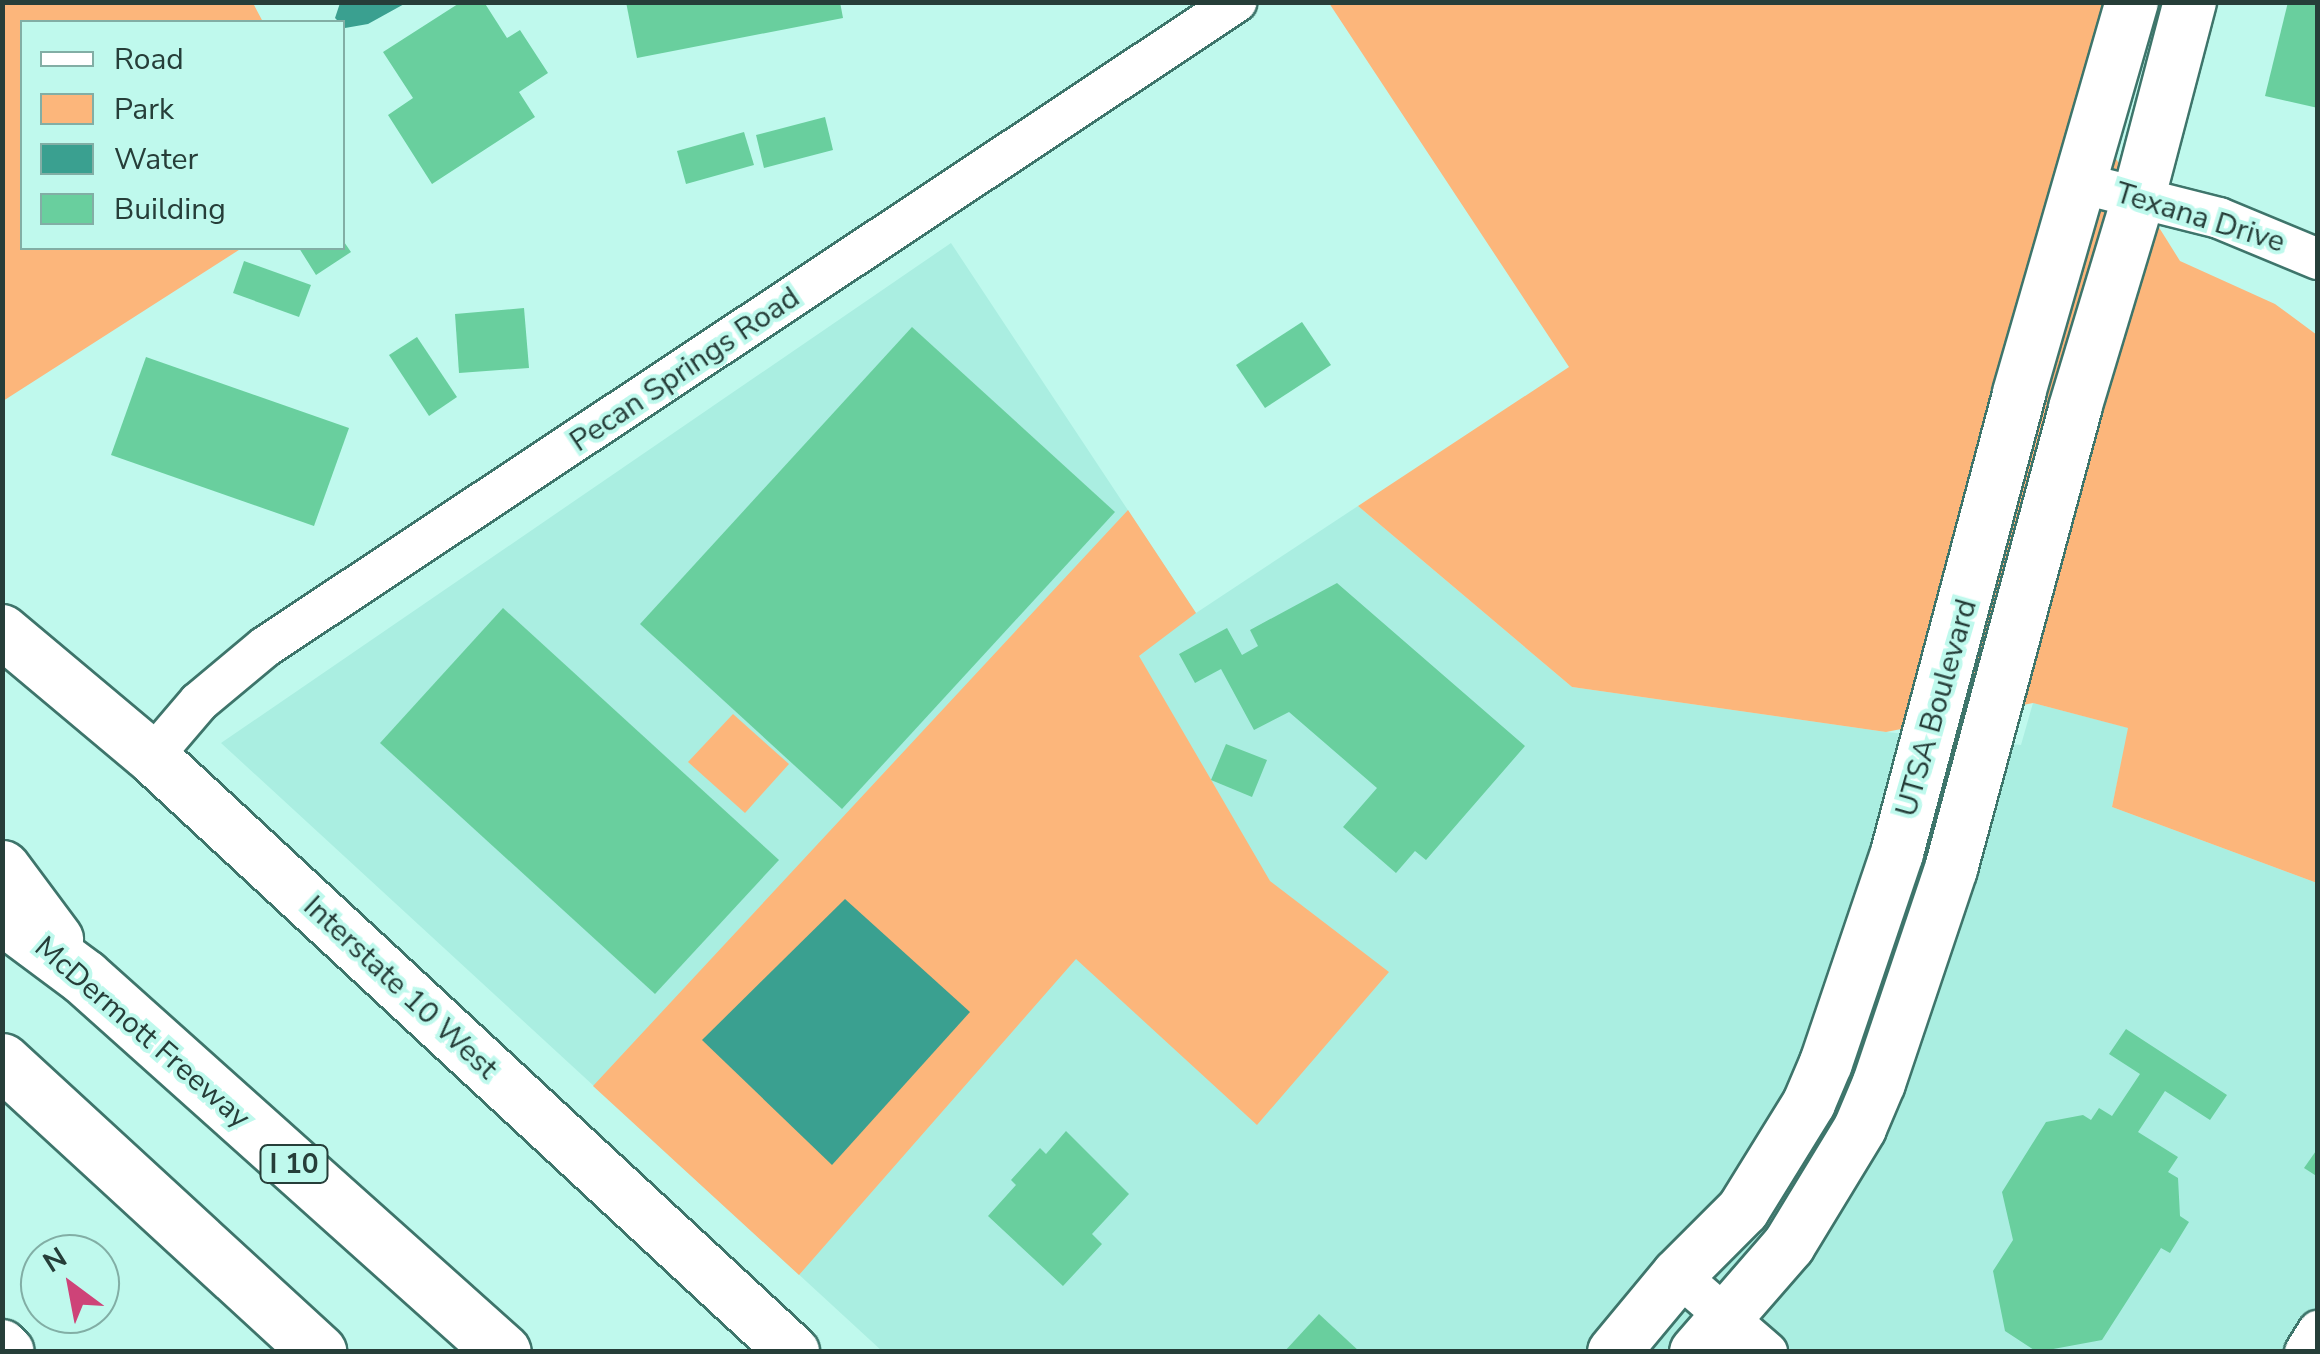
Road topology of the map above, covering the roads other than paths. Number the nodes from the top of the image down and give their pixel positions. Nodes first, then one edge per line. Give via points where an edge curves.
1 (1236, 2) edge
2 (2132, 2) edge
3 (2190, 2) edge
4 (2080, 183) junction
5 (2139, 196) junction
6 (2318, 259) edge
7 (2, 631) edge
8 (1925, 751) junction
9 (152, 757) junction
10 (1980, 766) junction
11 (2, 868) edge
12 (2, 916) edge
13 (84, 978) junction
14 (2, 1060) edge
15 (1678, 1275) junction
16 (2318, 1332) edge
17 (1711, 1334) edge
18 (318, 1352) edge
19 (503, 1352) edge
20 (792, 1352) edge
21 (1614, 1352) edge
22 (1767, 1352) edge
23 (2305, 1352) edge

1 - 9 street, Pecan Springs Road via 265,648 199,702
2 - 4 main road, UTSA Boulevard
3 - 5 main road, UTSA Boulevard
4 - 5 street, Texana Drive
4 - 8 main road, UTSA Boulevard
5 - 6 street, Texana Drive via 2219,218
5 - 10 main road, UTSA Boulevard
7 - 9 main road, Interstate 10 West
8 - 10 street
8 - 15 main road, UTSA Boulevard via 1891,870 1809,1102 1743,1210
9 - 20 main road, Interstate 10 West
10 - 17 main road, UTSA Boulevard via 1860,1128 1789,1244
11 - 13 highway
12 - 13 highway, McDermott Freeway / I 10
13 - 19 highway, McDermott Freeway / I 10
14 - 18 highway
15 - 17 street
15 - 21 main road, UTSA Boulevard
16 - 23 street
17 - 22 street

